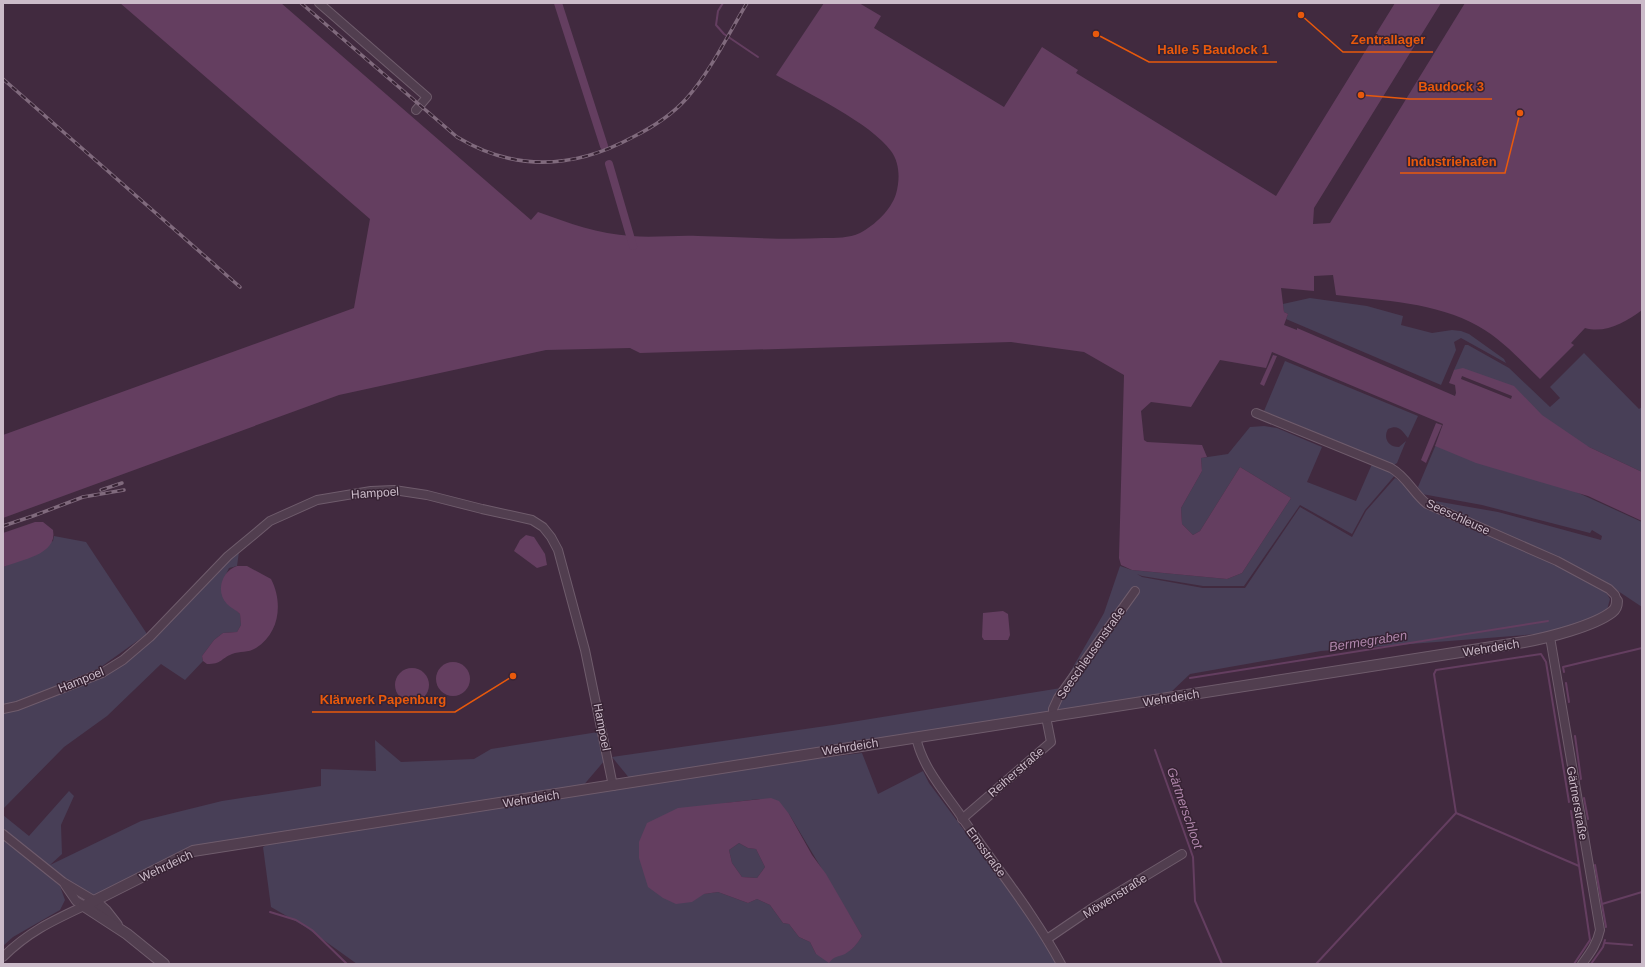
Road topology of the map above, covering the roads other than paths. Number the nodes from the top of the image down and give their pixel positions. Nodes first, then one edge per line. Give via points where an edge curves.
1 (319, 3) edge
2 (416, 110) dead end
3 (1256, 413) dead end
4 (1135, 591) dead end
5 (1618, 601) joint
6 (1550, 637) junction
7 (3, 709) edge
8 (1050, 717) junction
9 (916, 737) junction
10 (613, 786) junction
11 (962, 819) junction
12 (3, 834) edge
13 (1182, 854) dead end
14 (63, 882) junction
15 (95, 901) junction
16 (84, 906) junction
17 (119, 928) junction
18 (1048, 939) junction
19 (3, 958) edge
20 (164, 964) edge
21 (1062, 964) edge
22 (1582, 964) edge

1 - 2 street via 427,97
3 - 5 street, Seeschleuse via 1391,468 1428,504 1557,561 1609,589
4 - 8 street, Seeschleusenstraße via 1058,698
5 - 6 street, Wehrdeich via 1613,612 1604,617
6 - 8 street, Wehrdeich
6 - 22 street, Gärtnerstraße via 1600,930 1593,949
7 - 10 street, Hampoel via 102,673 123,660 150,637 228,556 270,521 317,500 371,491 412,492 521,516 543,527 551,537 558,550 586,650
8 - 9 street, Wehrdeich
8 - 11 street, Reiherstraße via 1051,742
9 - 10 street, Wehrdeich
9 - 11 street, Emsstraße via 920,754
10 - 15 street, Wehrdeich via 193,851
11 - 18 street, Emsstraße
12 - 14 street
13 - 18 street, Möwenstraße via 1094,907
14 - 15 street
14 - 16 street via 76,901
15 - 16 street, Wehrdeich
15 - 17 street
16 - 17 street
16 - 19 street via 39,927
17 - 20 street
18 - 21 street, Emsstraße

